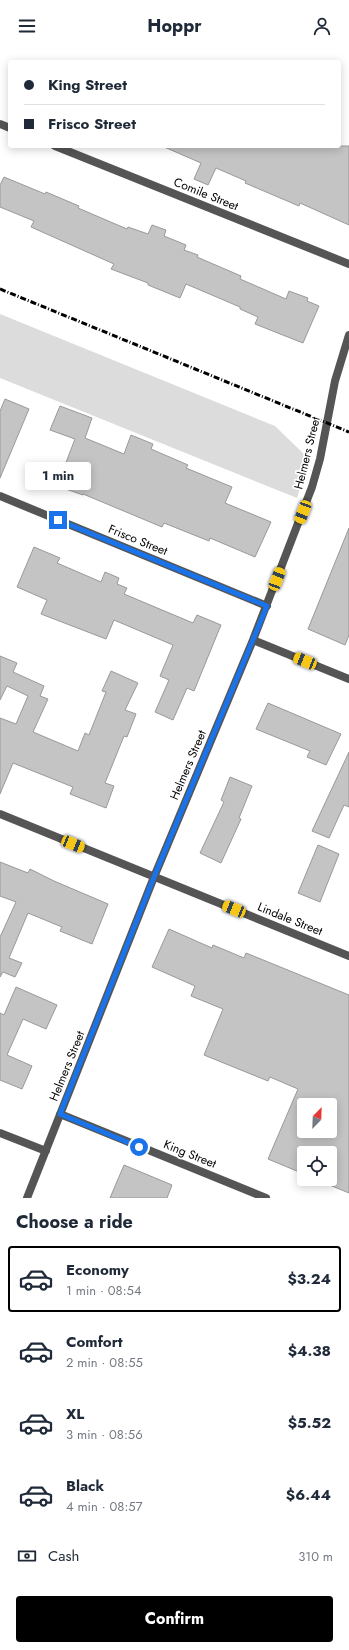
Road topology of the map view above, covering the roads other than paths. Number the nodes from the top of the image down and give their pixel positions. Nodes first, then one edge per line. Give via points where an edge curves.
1 (60, 148) edge
2 (349, 264) edge
3 (349, 334) edge
4 (0, 496) edge
5 (267, 606) junction
6 (253, 640) junction
7 (349, 679) edge
8 (0, 814) edge
9 (154, 877) junction
10 (349, 956) edge
11 (60, 1114) junction
12 (0, 1133) edge
13 (46, 1152) junction
14 (26, 1198) edge
15 (266, 1198) edge

1 - 2 street, Comile Street
3 - 5 street, Helmers Street via 335,381 312,487
4 - 5 street, Frisco Street
5 - 6 street, Helmers Street
6 - 7 street
6 - 9 street, Helmers Street
8 - 9 street, Lindale Street
9 - 10 street, Lindale Street
9 - 11 street, Helmers Street
11 - 13 street, Helmers Street
11 - 15 street, King Street
12 - 13 street
13 - 14 street, Helmers Street

